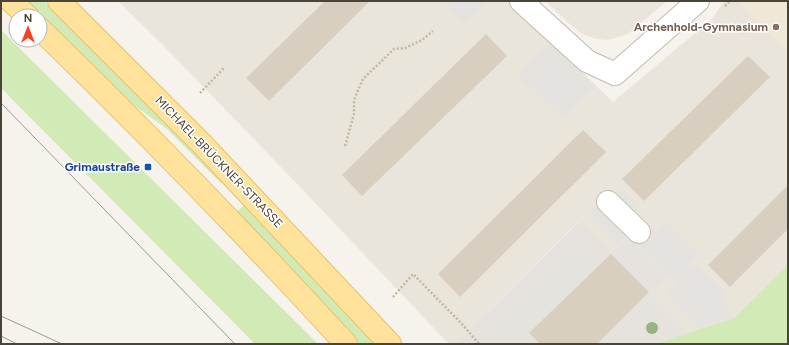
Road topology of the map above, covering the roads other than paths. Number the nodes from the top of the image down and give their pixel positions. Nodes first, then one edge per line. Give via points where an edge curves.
1 (11, 1) edge
2 (59, 1) edge
3 (521, 1) edge
4 (698, 1) edge
5 (18, 8) edge
6 (48, 37) edge
7 (129, 115) junction
8 (242, 186) junction
9 (608, 202) dead end
10 (639, 232) dead end
11 (346, 344) edge
12 (390, 344) edge

1 - 5 main road
2 - 8 main road, MICHAEL-BRÜCKNER-STRASSE
3 - 4 street via 587,61 615,74
6 - 7 main road
7 - 8 main road via 162,130 228,196
7 - 11 main road via 254,243
8 - 12 main road, MICHAEL-BRÜCKNER-STRASSE
9 - 10 street

